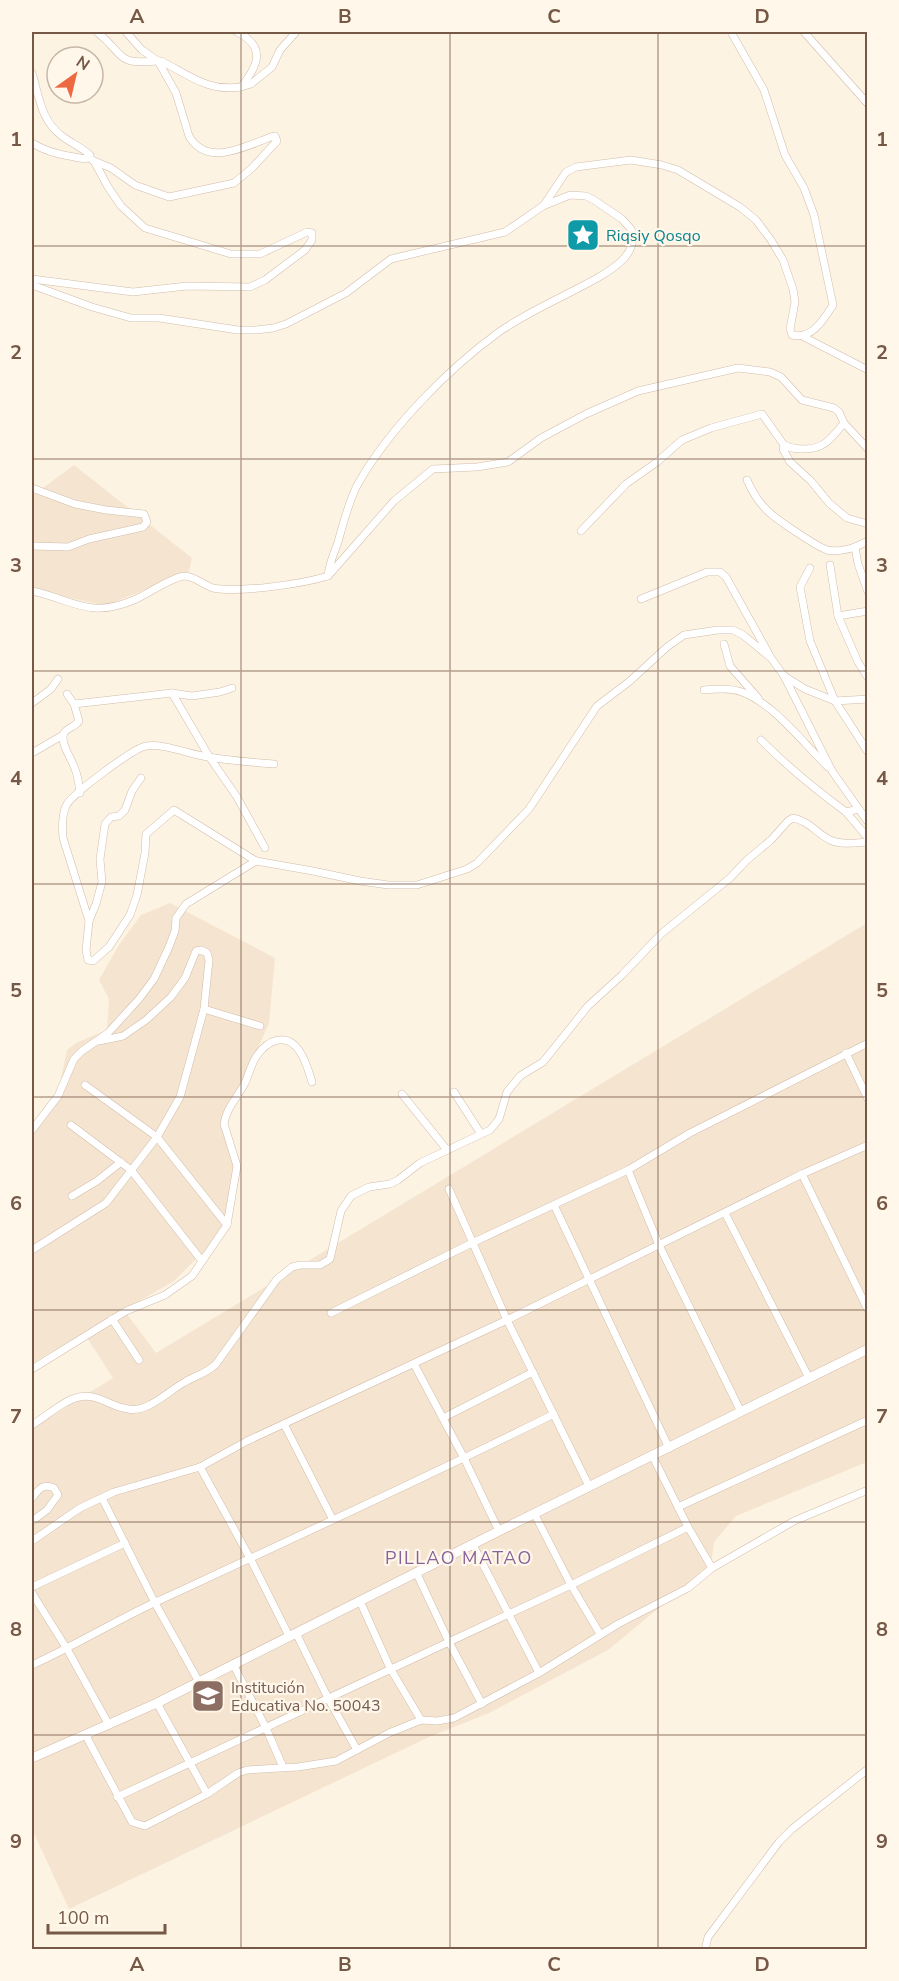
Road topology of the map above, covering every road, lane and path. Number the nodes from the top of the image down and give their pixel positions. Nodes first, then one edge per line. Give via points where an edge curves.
1 (98, 32) edge
2 (126, 32) edge
3 (237, 32) edge
4 (296, 32) edge
5 (731, 32) edge
6 (804, 32) edge
7 (158, 61) junction
8 (32, 73) edge
9 (241, 87) junction
10 (867, 104) edge
11 (32, 143) edge
12 (91, 159) junction
13 (543, 206) junction
14 (32, 279) edge
15 (32, 285) edge
16 (802, 336) junction
17 (867, 370) edge
18 (844, 423) junction
19 (784, 445) junction
20 (867, 449) edge
21 (747, 480) dead end
22 (32, 488) edge
23 (867, 524) edge
24 (581, 531) dead end
25 (867, 541) edge
26 (32, 546) edge
27 (855, 547) junction
28 (830, 565) dead end
29 (810, 568) dead end
30 (328, 576) junction
31 (32, 591) edge
32 (867, 592) edge
33 (641, 599) dead end
34 (867, 611) edge
35 (838, 616) junction
36 (724, 644) dead end
37 (771, 658) junction
38 (784, 676) junction
39 (867, 678) edge
40 (58, 679) dead end
41 (232, 688) dead end
42 (705, 690) dead end
43 (172, 693) junction
44 (67, 694) dead end
45 (867, 699) edge
46 (760, 700) junction
47 (835, 700) junction
48 (32, 703) edge
49 (74, 704) junction
50 (63, 735) junction
51 (761, 740) dead end
52 (867, 752) edge
53 (32, 753) edge
54 (210, 758) junction
55 (274, 764) dead end
56 (832, 771) junction
57 (141, 778) dead end
58 (80, 792) junction
59 (859, 809) junction
60 (846, 812) junction
61 (867, 822) edge
62 (867, 840) edge
63 (265, 848) dead end
64 (256, 861) junction
65 (89, 921) junction
66 (204, 1009) junction
67 (260, 1026) dead end
68 (99, 1041) junction
69 (867, 1043) edge
70 (846, 1053) junction
71 (312, 1082) dead end
72 (85, 1085) dead end
73 (454, 1092) dead end
74 (402, 1094) dead end
75 (867, 1099) edge
76 (70, 1125) dead end
77 (32, 1130) edge
78 (481, 1134) junction
79 (157, 1137) junction
80 (867, 1145) edge
81 (447, 1150) junction
82 (121, 1162) junction
83 (131, 1170) junction
84 (628, 1170) junction
85 (802, 1174) junction
86 (449, 1189) dead end
87 (72, 1196) dead end
88 (554, 1205) junction
89 (725, 1213) junction
90 (227, 1225) junction
91 (472, 1243) junction
92 (659, 1245) junction
93 (32, 1250) edge
94 (202, 1261) junction
95 (590, 1280) junction
96 (867, 1310) edge
97 (331, 1313) dead end
98 (112, 1319) junction
99 (507, 1320) junction
100 (867, 1349) edge
101 (139, 1360) dead end
102 (414, 1364) junction
103 (32, 1369) edge
104 (533, 1372) junction
105 (809, 1378) junction
106 (741, 1412) junction
107 (554, 1414) junction
108 (443, 1418) junction
109 (867, 1420) edge
110 (284, 1424) junction
111 (32, 1425) edge
112 (669, 1448) junction
113 (652, 1455) junction
114 (464, 1458) junction
115 (200, 1467) junction
116 (589, 1486) junction
117 (867, 1490) edge
118 (32, 1498) edge
119 (102, 1498) junction
120 (678, 1507) junction
121 (535, 1515) junction
122 (32, 1521) edge
123 (333, 1521) junction
124 (688, 1527) junction
125 (499, 1531) junction
126 (32, 1541) edge
127 (125, 1543) junction
128 (473, 1545) junction
129 (251, 1560) junction
130 (712, 1568) junction
131 (417, 1574) junction
132 (571, 1585) junction
133 (32, 1587) edge
134 (32, 1593) edge
135 (360, 1601) junction
136 (155, 1603) junction
137 (508, 1615) junction
138 (292, 1634) junction
139 (600, 1634) junction
140 (449, 1642) junction
141 (67, 1649) junction
142 (233, 1664) junction
143 (32, 1665) edge
144 (390, 1668) junction
145 (539, 1673) junction
146 (199, 1682) junction
147 (328, 1698) junction
148 (157, 1703) junction
149 (482, 1704) junction
150 (421, 1720) junction
151 (109, 1725) junction
152 (266, 1728) junction
153 (86, 1736) junction
154 (357, 1750) junction
155 (32, 1758) edge
156 (190, 1761) junction
157 (283, 1767) junction
158 (867, 1769) edge
159 (207, 1794) junction
160 (117, 1797) junction
161 (705, 1950) edge

1 - 7 street via 125,60
2 - 7 street
3 - 9 street via 246,36 257,53 253,72
4 - 9 street via 280,50 272,67
5 - 16 street via 764,90 785,154 814,215 833,304 810,334
6 - 10 street
7 - 9 street via 204,85
7 - 12 street via 176,93 189,136 201,148 227,153 275,136 277,141 234,183 169,197 135,185
8 - 12 street via 48,122 83,148
11 - 12 street via 51,152
12 - 14 street via 121,207 145,228 244,255 260,254 307,232 312,233 312,240 305,250 250,287 187,286 133,292
13 - 15 street via 504,232 391,260 346,293 273,328 238,330 159,318 131,318
13 - 16 street via 566,172 576,167 631,160 678,170 740,207 771,240 793,289 790,329 792,335
13 - 30 street via 570,195 586,195 631,229 632,248 608,271 500,332 424,398 358,483 329,561
16 - 17 street
18 - 19 street via 830,440 815,449
18 - 20 street
18 - 30 street via 834,408 802,400 781,377 770,372 738,368 638,391 541,438 508,462 433,469 394,501
19 - 23 street via 790,462 829,503 847,518
19 - 24 street via 762,414 681,440 626,484
21 - 27 street via 774,518 815,544 829,550
22 - 26 street via 75,504 144,514 147,522 143,527 68,547
25 - 27 street
27 - 32 street
28 - 35 street
29 - 47 street via 800,587 810,641
30 - 31 street via 306,583 234,589 213,588 193,577 182,576 134,600 97,610
33 - 37 street via 707,572 720,572
34 - 35 street
35 - 39 street
36 - 46 street via 730,666
37 - 38 street
37 - 64 street via 733,630 684,635 675,641 597,706 529,809 467,869 417,885 388,885
38 - 47 street
38 - 56 street
40 - 48 street
41 - 43 street via 192,696
42 - 46 street via 740,691
43 - 49 street
43 - 54 street
44 - 49 street
45 - 47 street
46 - 56 street
47 - 52 street
49 - 50 street via 79,722
50 - 53 street
50 - 58 street
51 - 60 street
54 - 55 street
54 - 58 street via 147,746 116,763
54 - 63 street
56 - 59 street
57 - 65 street via 125,810 105,824 100,859 102,882
58 - 65 street via 66,804 63,831
59 - 60 street
59 - 61 street
60 - 62 street
62 - 78 street via 829,840 804,821 788,821 730,878 661,934 588,1006 543,1062 520,1076 507,1092 495,1125
64 - 65 street via 174,810 147,834 133,907 115,940 93,961 86,956
64 - 68 street via 186,904 176,918 175,931 154,979
66 - 67 street
66 - 68 street via 209,956 198,950 171,997 146,1020 123,1036
66 - 79 street via 180,1097
68 - 77 street via 74,1059 58,1096
69 - 70 street
70 - 75 street
70 - 84 street via 690,1133
71 - 90 street via 301,1053 287,1041 278,1039 267,1044 257,1056 225,1117 237,1166
72 - 79 street
73 - 78 street
74 - 81 street
76 - 82 street
78 - 81 street
79 - 83 street
79 - 90 street
80 - 85 street
81 - 111 street via 390,1184 369,1187 351,1196 341,1211 330,1259 320,1265 292,1267 277,1279 207,1372 138,1409 82,1396
82 - 83 street
82 - 87 street
83 - 93 street via 106,1203
83 - 94 street
84 - 88 street
84 - 92 street
85 - 89 street
85 - 96 street
86 - 91 street
88 - 91 street
88 - 95 street
89 - 92 street
89 - 105 street
90 - 94 street
91 - 97 street
91 - 99 street
92 - 95 street
92 - 106 street
94 - 98 street via 192,1276 171,1292
95 - 99 street
95 - 112 street
98 - 101 street
98 - 103 street
99 - 102 street
99 - 104 street
100 - 105 street
102 - 108 street
102 - 110 street
104 - 107 street
104 - 108 street
105 - 106 street
106 - 112 street
107 - 114 street
107 - 116 street
108 - 114 street
109 - 120 street
110 - 115 street
110 - 123 street
112 - 113 street
113 - 116 street
113 - 120 street
114 - 123 street
114 - 125 street
115 - 119 street
115 - 129 street
116 - 121 street
117 - 130 street via 794,1521
118 - 122 street via 45,1485 54,1488 58,1495
119 - 126 street
119 - 127 street
120 - 124 street
121 - 125 street
121 - 132 street
123 - 129 street
124 - 130 street
124 - 132 street
125 - 128 street
127 - 133 street
127 - 136 street
128 - 131 street
128 - 137 street
129 - 136 street
129 - 138 street
130 - 139 street via 688,1588
131 - 135 street
131 - 140 street
132 - 137 street
132 - 139 street
134 - 141 street
135 - 138 street
135 - 144 street
136 - 141 street
136 - 146 street
137 - 140 street
137 - 145 street
138 - 142 street
138 - 147 street
139 - 145 street
140 - 144 street
140 - 149 street
141 - 143 street
141 - 151 street
142 - 146 street
142 - 152 street
144 - 147 street
144 - 150 street
145 - 149 street
146 - 148 street
147 - 152 street
147 - 154 street
148 - 151 street
148 - 156 street
149 - 150 street via 454,1718
150 - 154 street
151 - 153 street
152 - 156 street
152 - 157 street
153 - 155 street
153 - 160 street
154 - 157 street via 336,1761
156 - 159 street
156 - 160 street
157 - 159 street via 238,1773
158 - 161 street via 805,1816 779,1842 708,1937
159 - 160 street via 145,1826 132,1822

